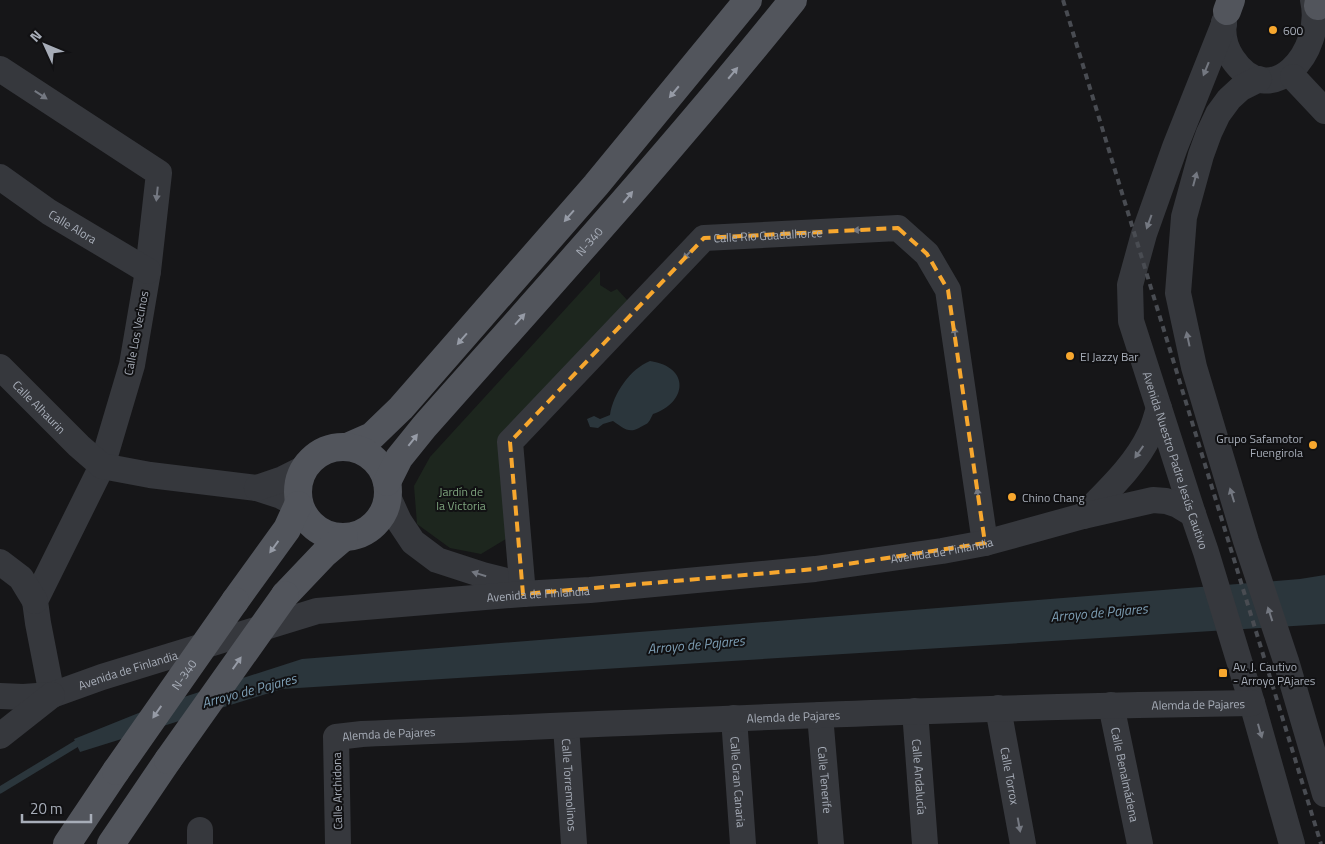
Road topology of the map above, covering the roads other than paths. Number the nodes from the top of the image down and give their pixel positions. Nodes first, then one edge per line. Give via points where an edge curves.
1 (748, 0) edge
2 (793, 0) edge
3 (1316, 2) edge
4 (1229, 9) edge
5 (1322, 56) edge
6 (0, 69) edge
7 (1293, 77) junction
8 (1259, 78) junction
9 (1325, 111) edge
10 (0, 178) edge
11 (148, 271) junction
12 (0, 367) edge
13 (1159, 408) junction
14 (347, 448) junction
15 (102, 466) junction
16 (304, 468) junction
17 (257, 488) junction
18 (388, 490) junction
19 (298, 505) junction
20 (1193, 514) junction
21 (1083, 516) junction
22 (344, 538) junction
23 (985, 543) junction
24 (0, 562) edge
25 (523, 594) junction
26 (35, 601) junction
27 (52, 695) junction
28 (0, 696) edge
29 (1252, 703) junction
30 (1111, 705) junction
31 (998, 708) junction
32 (915, 711) junction
33 (820, 715) junction
34 (734, 718) junction
35 (566, 726) junction
36 (2, 729) edge
37 (336, 737) joint
38 (1325, 794) edge
39 (67, 844) edge
40 (111, 844) edge
41 (338, 844) edge
42 (574, 844) edge
43 (743, 844) edge
44 (831, 844) edge
45 (925, 844) edge
46 (1023, 844) edge
47 (1140, 844) edge
48 (1292, 844) edge

1 -> 14 main road via 596,185 401,408 372,436
18 -> 2 main road, N-340 via 399,458 424,426 621,206
3 - 5 street via 1324,35
4 - 8 street via 1224,38 1228,52 1246,73
4 -> 13 street, Avenida Nuestro Padre Jesús Cautivo via 1175,147 1144,234 1130,285 1131,321
5 - 7 street
6 -> 11 street, Calle Los Vecinos via 159,172
7 - 8 street via 1276,81
7 - 9 street
38 -> 8 street via 1194,367 1178,293 1184,217 1207,140 1228,99
10 - 11 street, Calle Alora via 49,212
11 - 15 street, Calle Los Vecinos via 132,365
12 - 15 street, Calle Alhaurin
13 - 20 street, Avenida Nuestro Padre Jesús Cautivo
13 -> 21 street, Avenida de Finlandia via 1151,434 1139,453 1114,485
14 - 16 main road via 319,454
14 - 18 main road via 367,454 379,465
15 - 17 street
15 - 26 street, Calle Los Vecinos
16 - 17 street
16 - 19 main road, N-340 via 299,482
17 - 19 street
18 - 22 main road, N-340 via 379,519 363,533
25 -> 18 street via 503,580 431,556 413,542 399,521
19 - 22 main road via 303,516 324,534
19 -> 39 main road, N-340, bridge via 287,529
20 - 21 street, Avenida de Finlandia via 1178,505 1153,500
20 - 29 street, Avenida Nuestro Padre Jesús Cautivo
21 - 23 street, Avenida de Finlandia
40 -> 22 main road, N-340, bridge via 285,595
23 - 25 street, Avenida de Finlandia via 815,568
23 -> 25 street, Calle Rio Guadalhorce via 948,290 927,254 898,228 704,238 510,442
24 - 26 street via 21,578
25 - 27 street, Avenida de Finlandia via 317,612
26 - 27 street
27 - 28 street, Avenida de Finlandia
27 - 36 street
29 - 30 street, Alemda de Pajares
29 -> 48 street, Avenida Nuestro Padre Jesús Cautivo
30 - 31 street, Alemda de Pajares
30 - 47 street, Calle Benalmádena
31 - 32 street, Alemda de Pajares
31 -> 46 street, Calle Torrox
32 - 33 street, Alemda de Pajares
32 - 45 street, Calle Andalucía
33 - 34 street, Alemda de Pajares
33 - 44 street, Calle Tenerife
34 - 35 street, Alemda de Pajares
34 - 43 street, Calle Gran Canaria
35 - 37 street, Alemda de Pajares
35 - 42 street, Calle Torremolinos
37 - 41 street, Calle Archidona

